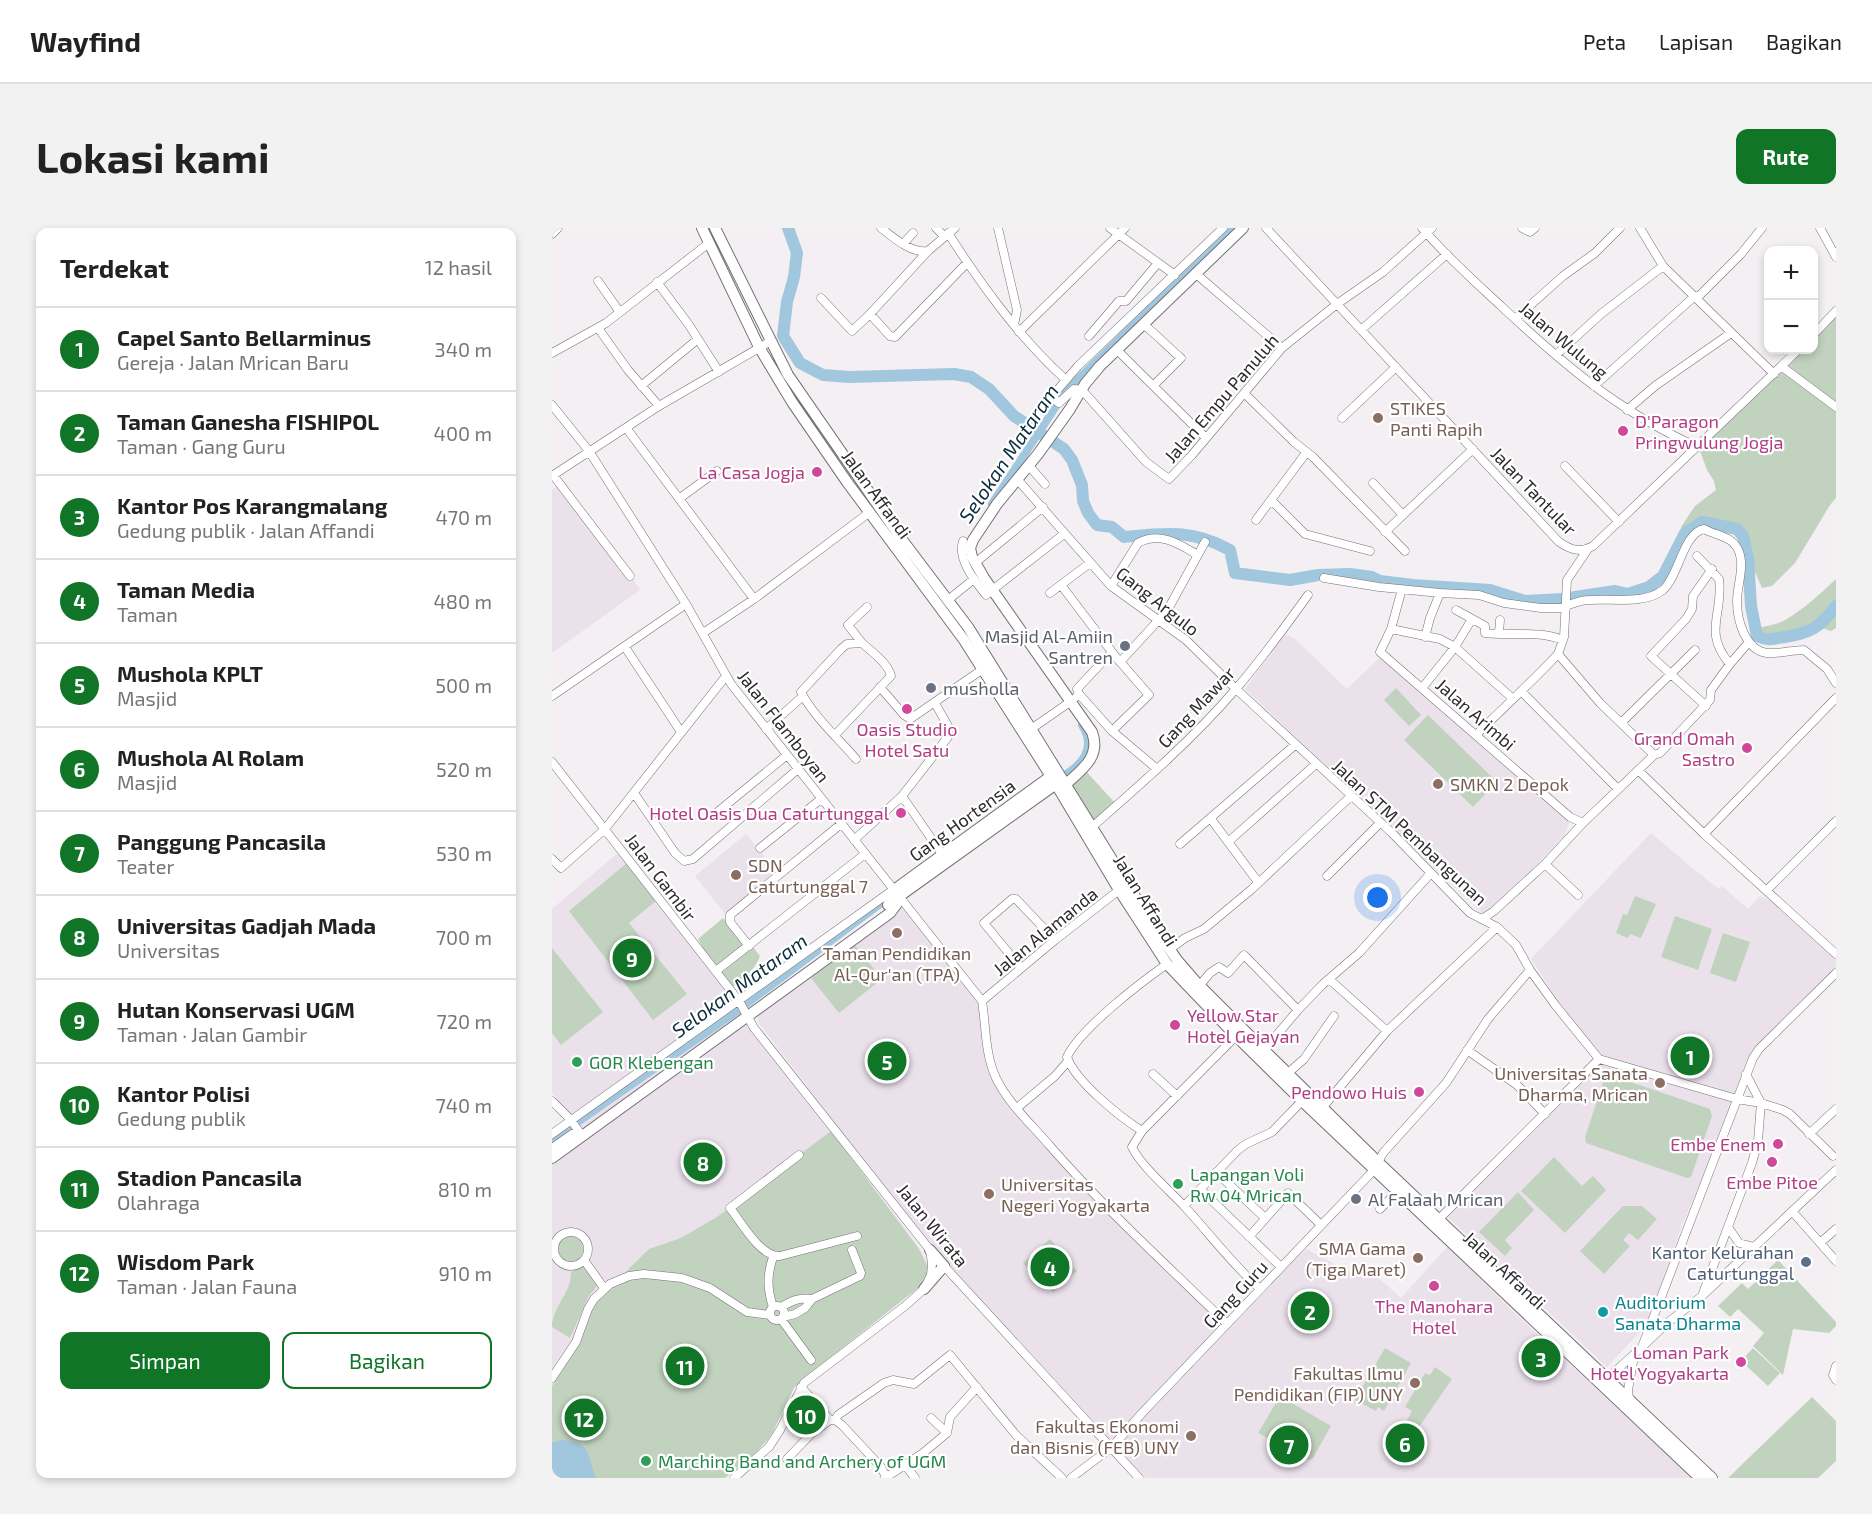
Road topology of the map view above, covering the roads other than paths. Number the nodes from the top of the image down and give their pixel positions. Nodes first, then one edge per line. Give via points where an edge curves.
1 (558, 228) edge
2 (702, 228) edge
3 (715, 228) edge
4 (881, 228) edge
5 (936, 228) edge
6 (955, 228) edge
7 (998, 228) edge
8 (1110, 228) edge
9 (1125, 228) edge
10 (1223, 228) edge
11 (1243, 228) edge
12 (1266, 228) edge
13 (1522, 228) edge
14 (1535, 228) edge
15 (1620, 228) edge
16 (1640, 228) edge
17 (1762, 228) edge
18 (1820, 228) edge
19 (1427, 230) edge
20 (913, 233) dead end
21 (552, 234) edge
22 (1118, 234) junction
23 (946, 235) junction
24 (709, 243) junction
25 (903, 244) junction
26 (928, 251) junction
27 (1447, 254) junction
28 (1836, 257) edge
29 (967, 263) junction
30 (1158, 263) junction
31 (1663, 266) junction
32 (1195, 273) junction
33 (1175, 275) junction
34 (598, 281) dead end
35 (657, 282) junction
36 (1696, 297) junction
37 (822, 298) dead end
38 (1337, 304) junction
39 (619, 311) junction
40 (1836, 311) edge
41 (870, 315) junction
42 (1515, 319) junction
43 (1143, 324) junction
44 (598, 328) junction
45 (1017, 329) junction
46 (1361, 330) junction
47 (1818, 330) edge
48 (1731, 333) junction
49 (1089, 336) dead end
50 (698, 339) junction
51 (771, 341) junction
52 (759, 347) junction
53 (1282, 348) junction
54 (1117, 350) junction
55 (552, 353) edge
56 (1794, 354) edge
57 (1556, 355) junction
58 (1781, 366) junction
59 (1396, 367) junction
60 (719, 372) junction
61 (1774, 374) junction
62 (1065, 379) junction
63 (1154, 385) junction
64 (641, 386) junction
65 (1594, 386) junction
66 (1082, 390) junction
67 (1244, 393) junction
68 (659, 406) junction
69 (1836, 406) edge
70 (553, 408) edge
71 (1627, 410) junction
72 (1341, 418) dead end
73 (627, 429) junction
74 (1206, 438) junction
75 (1698, 447) junction
76 (1473, 449) junction
77 (589, 451) junction
78 (1306, 453) junction
79 (1564, 465) dead end
80 (1029, 466) junction
81 (717, 471) dead end
82 (552, 475) edge
83 (1017, 479) junction
84 (1373, 483) dead end
85 (1046, 484) dead end
86 (680, 498) junction
87 (1271, 500) junction
88 (1043, 507) junction
89 (870, 512) junction
90 (1403, 515) junction
91 (1256, 520) dead end
92 (1619, 522) junction
93 (1385, 532) junction
94 (1064, 534) junction
95 (963, 541) dead end
96 (1205, 542) dead end
97 (1588, 549) junction
98 (1370, 550) dead end
99 (1405, 551) dead end
100 (1197, 555) junction
101 (1697, 556) dead end
102 (1090, 562) junction
103 (975, 563) junction
104 (1712, 570) junction
105 (630, 576) dead end
106 (1324, 578) dead end
107 (974, 579) junction
108 (1061, 585) junction
109 (1111, 586) junction
110 (1402, 589) junction
111 (991, 592) junction
112 (1050, 593) dead end
113 (1440, 593) junction
114 (1308, 595) dead end
115 (754, 599) junction
116 (944, 603) junction
117 (686, 604) junction
118 (867, 607) dead end
119 (1566, 607) junction
120 (1456, 610) dead end
121 (1472, 619) junction
122 (1500, 620) dead end
123 (1159, 621) junction
124 (1391, 629) junction
125 (703, 633) junction
126 (1499, 633) junction
127 (1425, 637) junction
128 (1563, 640) junction
129 (1749, 642) junction
130 (862, 643) junction
131 (625, 647) junction
132 (1455, 647) junction
133 (1695, 650) dead end
134 (1557, 654) junction
135 (1118, 659) junction
136 (1730, 663) junction
137 (983, 669) junction
138 (1671, 674) junction
139 (726, 676) junction
140 (1836, 682) edge
141 (880, 687) junction
142 (1423, 687) junction
143 (1236, 689) junction
144 (1521, 691) junction
145 (1079, 694) junction
146 (552, 696) edge
147 (803, 696) junction
148 (1512, 698) junction
149 (1836, 698) edge
150 (936, 703) junction
151 (1068, 703) junction
152 (1706, 706) junction
153 (1621, 723) junction
154 (765, 729) junction
155 (1031, 729) junction
156 (1112, 731) junction
157 (681, 732) junction
158 (1477, 734) junction
159 (835, 735) junction
160 (1295, 745) junction
161 (787, 755) junction
162 (1654, 755) junction
163 (856, 759) dead end
164 (552, 762) edge
165 (1316, 764) junction
166 (798, 769) junction
167 (1158, 769) junction
168 (1638, 770) junction
169 (1059, 779) junction
170 (1618, 789) junction
171 (634, 793) junction
172 (902, 796) junction
173 (1351, 796) junction
174 (821, 800) junction
175 (715, 814) dead end
176 (1570, 817) junction
177 (1210, 819) junction
178 (1836, 821) edge
179 (1380, 823) junction
180 (841, 824) junction
181 (1583, 824) junction
182 (1092, 827) junction
183 (605, 829) junction
184 (1704, 834) junction
185 (1571, 836) junction
186 (854, 840) junction
187 (1228, 842) junction
188 (1180, 844) dead end
189 (760, 848) dead end
190 (865, 854) junction
191 (942, 854) junction
192 (552, 859) edge
193 (1545, 864) junction
194 (1431, 873) junction
195 (1327, 876) dead end
196 (1258, 882) junction
197 (1123, 887) junction
198 (1767, 890) junction
199 (895, 893) junction
200 (1578, 895) dead end
201 (1490, 923) junction
202 (1055, 940) junction
203 (749, 946) junction
204 (1170, 949) junction
205 (1836, 954) edge
206 (1167, 964) junction
207 (1022, 968) junction
208 (1530, 970) junction
209 (716, 971) junction
210 (1836, 973) edge
211 (1329, 979) junction
212 (1195, 985) junction
213 (982, 1001) junction
214 (743, 1007) junction
215 (1298, 1010) junction
216 (1334, 1017) dead end
217 (1387, 1031) junction
218 (1236, 1036) junction
219 (1264, 1050) junction
220 (1467, 1050) junction
221 (1599, 1059) junction
222 (1068, 1061) junction
223 (1288, 1073) junction
224 (1153, 1074) dead end
225 (1746, 1074) junction
226 (1177, 1096) junction
227 (1737, 1099) junction
228 (552, 1101) edge
229 (1302, 1101) junction
230 (1761, 1103) junction
231 (1323, 1107) junction
232 (1017, 1108) junction
233 (1836, 1109) edge
234 (1545, 1114) junction
235 (576, 1127) junction
236 (1142, 1131) junction
237 (552, 1134) edge
238 (1809, 1134) junction
239 (552, 1148) edge
240 (799, 1155) dead end
241 (1834, 1156) edge
242 (552, 1158) edge
243 (1376, 1166) junction
244 (1836, 1171) edge
245 (1216, 1172) junction
246 (1200, 1189) junction
247 (1397, 1192) junction
248 (1184, 1206) junction
249 (1380, 1209) dead end
250 (1792, 1211) junction
251 (1265, 1218) junction
252 (1436, 1222) junction
253 (1321, 1225) junction
254 (1728, 1227) junction
255 (1836, 1229) edge
256 (857, 1236) dead end
257 (1249, 1237) junction
258 (1820, 1243) junction
259 (1754, 1247) junction
260 (852, 1250) dead end
261 (930, 1250) junction
262 (773, 1257) junction
263 (585, 1260) junction
264 (1836, 1261) edge
265 (944, 1266) junction
266 (1281, 1267) junction
267 (604, 1288) junction
268 (924, 1289) junction
269 (1260, 1289) junction
270 (1702, 1296) junction
271 (812, 1299) junction
272 (777, 1307) junction
273 (770, 1315) junction
274 (782, 1318) junction
275 (1227, 1324) junction
276 (1547, 1326) junction
277 (1640, 1350) junction
278 (811, 1360) dead end
279 (1836, 1366) edge
280 (552, 1378) edge
281 (1608, 1378) junction
282 (1836, 1380) edge
283 (801, 1387) junction
284 (977, 1387) junction
285 (1629, 1399) junction
286 (931, 1418) dead end
287 (832, 1420) junction
288 (946, 1433) junction
289 (1112, 1447) junction
290 (787, 1459) dead end
291 (906, 1466) junction
292 (734, 1478) edge
293 (886, 1478) edge
294 (915, 1478) edge
295 (1062, 1478) edge
296 (1071, 1478) edge
297 (1139, 1478) edge
298 (1700, 1478) edge
299 (1712, 1478) edge

1 - 21 street
2 - 24 main road, Jalan Affandi
3 - 51 main road, Jalan Affandi
4 - 25 street
5 - 23 street
6 - 23 street
7 - 45 street via 1017,310
8 - 22 street
9 - 22 street
10 - 33 street
11 - 32 main road
12 - 38 street, Jalan Tantular
13 - 14 street via 1530,232
15 - 42 street
16 - 31 street
17 - 36 street
18 - 28 street
19 - 27 street, Jalan Wulung
19 - 38 street, Jalan Empu Panuluh via 1383,272
20 - 25 street
22 - 30 street
22 - 45 street
23 - 26 street
23 - 29 street
24 - 35 street
24 - 52 main road, Jalan Affandi
25 - 26 street via 920,252
26 - 41 street
27 - 42 street, Jalan Wulung
27 - 46 street
29 - 41 street via 895,337
29 - 45 street
30 - 33 street
30 - 49 street via 1126,302 1119,301 1108,311
31 - 36 street
31 - 57 street
32 - 43 main road
32 - 53 street
33 - 62 street
34 - 39 street
35 - 39 street
35 - 50 street
36 - 48 street
36 - 65 street
37 - 41 street via 852,331
38 - 46 street, Jalan Tantular
38 - 53 street, Jalan Empu Panuluh
39 - 44 street
40 - 47 street
42 - 57 street, Jalan Wulung
43 - 54 main road
43 - 63 street via 1181,358
44 - 55 street
44 - 64 street
45 - 62 street
46 - 59 street, Jalan Tantular
48 - 61 street
48 - 71 street
50 - 60 street
50 - 64 street
51 - 52 street
51 - 116 main road, Jalan Affandi via 788,375
52 - 60 street
52 - 89 main road, Jalan Affandi via 792,402
53 - 67 street, Jalan Empu Panuluh
54 - 63 street
54 - 66 main road
56 - 58 street, Jalan Tantular
57 - 65 street, Jalan Wulung
58 - 61 street, Jalan Tantular
58 - 69 street
59 - 72 street
59 - 76 street, Jalan Tantular
60 - 68 street
61 - 75 street, Jalan Tantular
62 - 66 street via 1054,394 1058,402 1074,389
63 - 74 street
64 - 68 street
65 - 71 street, Jalan Wulung
66 - 74 street, Jalan Empu Panuluh via 1146,462 1169,479
66 - 80 main road
67 - 74 street, Jalan Empu Panuluh
67 - 78 street
68 - 73 street
70 - 77 street, Jalan Flamboyan
71 - 75 street, Jalan Wulung
73 - 77 street
73 - 86 street
75 - 92 street, Jalan Tantular
76 - 90 street
76 - 97 street, Jalan Tantular via 1559,542 1575,550
77 - 82 street
77 - 117 street, Jalan Flamboyan
78 - 87 street
78 - 93 street
79 - 92 street
80 - 83 main road
80 - 85 street
81 - 86 street
82 - 105 street
83 - 88 street, Gang Argulo
83 - 103 main road via 972,540
84 - 90 street
86 - 115 street
87 - 91 street
87 - 98 street via 1305,534
88 - 94 street, Gang Argulo
88 - 103 street
89 - 115 street
89 - 116 main road, Jalan Affandi
90 - 93 street
92 - 97 street, Jalan Tantular
93 - 99 street
94 - 102 street, Gang Argulo
94 - 111 street
95 - 107 street via 962,554
96 - 100 street
97 - 119 street via 1567,580
100 - 109 street via 1166,539 1145,539 1138,543
100 - 123 street
101 - 104 street
102 - 108 street
102 - 109 street, Gang Argulo
103 - 111 main road
104 - 136 street via 1720,581 1715,637
104 - 138 street via 1693,596 1686,619 1651,656
106 - 110 street
107 - 111 street
107 - 116 street
108 - 112 street
108 - 135 street
109 - 123 street, Gang Argulo
110 - 113 street
110 - 124 street
111 - 151 main road
113 - 119 street via 1479,595 1541,608
113 - 127 street
114 - 143 street, Gang Mawar
115 - 125 street
116 - 137 main road, Jalan Affandi
116 - 155 main road, Jalan Affandi via 968,627
117 - 125 street, Jalan Flamboyan
117 - 131 street
118 - 130 street via 848,626
119 - 128 street
119 - 129 street via 1588,600 1656,594 1667,585 1694,535 1704,529 1727,538 1738,549 1742,567 1737,601 1739,619
120 - 121 street
121 - 126 street via 1485,626 1485,633
121 - 132 street
122 - 126 street
123 - 135 street
123 - 143 street, Gang Argulo via 1186,639
124 - 127 street
124 - 142 street, Jalan Arimbi via 1379,651
125 - 139 street, Jalan Flamboyan
126 - 128 street via 1540,634
127 - 132 street
128 - 134 street
129 - 136 street
129 - 140 street via 1769,653 1804,650
130 - 141 street via 890,672 891,676
130 - 147 street via 847,644 841,649 802,689
131 - 146 street
131 - 157 street
132 - 142 street
132 - 148 street
133 - 138 street
134 - 144 street
134 - 153 street
135 - 145 street via 1108,656 1077,690
135 - 156 street via 1149,695
136 - 152 street via 1712,689
137 - 150 street
137 - 169 main road, Jalan Affandi
138 - 152 street
138 - 153 street
139 - 154 street, Jalan Flamboyan
139 - 157 street
141 - 150 street via 910,719
141 - 159 street
142 - 158 street, Jalan Arimbi
143 - 160 street, Jalan STM Pembangunan
143 - 167 street, Gang Mawar
144 - 148 street
144 - 170 street
145 - 151 street
145 - 156 street
147 - 154 street
147 - 159 street
148 - 158 street
149 - 184 street
150 - 172 street via 950,728 948,737
151 - 155 street
151 - 169 main road via 1092,732 1095,747 1084,769
152 - 162 street
153 - 162 street
154 - 161 street, Jalan Flamboyan
155 - 169 main road, Jalan Affandi
156 - 167 street
157 - 171 street
158 - 176 street, Jalan Arimbi
159 - 163 street
160 - 165 street, Jalan STM Pembangunan
160 - 177 street
161 - 166 street, Jalan Flamboyan
161 - 175 street
162 - 168 street
164 - 183 street, Jalan Gambir
165 - 173 street, Jalan STM Pembangunan
165 - 187 street
166 - 171 street via 689,861 675,854
166 - 174 street, Jalan Flamboyan
167 - 182 street, Gang Mawar
168 - 170 street
168 - 184 street
169 - 182 main road, Jalan Affandi
169 - 191 main road, Gang Hortensia
169 - 197 main road, Jalan Affandi
169 - 199 main road, Gang Hortensia
170 - 181 street
171 - 183 street
172 - 186 street
172 - 191 street
173 - 179 street, Jalan STM Pembangunan
173 - 196 street
174 - 180 street, Jalan Flamboyan
174 - 189 street
176 - 181 street, Jalan Arimbi
176 - 185 street
177 - 187 street
177 - 188 street
178 - 198 street
179 - 194 street, Jalan STM Pembangunan
179 - 195 street
180 - 186 street, Jalan Flamboyan
180 - 203 street via 730,915 730,922
181 - 185 street
182 - 197 main road, Jalan Affandi
183 - 192 street via 561,868
183 - 209 street, Jalan Gambir
184 - 198 street
185 - 193 street
186 - 190 street, Jalan Flamboyan
187 - 196 street
190 - 199 street, Jalan Flamboyan
190 - 203 street
191 - 199 main road, Gang Hortensia
193 - 200 street
193 - 201 street via 1494,911
194 - 201 street, Jalan STM Pembangunan via 1470,913
194 - 211 street via 1359,953
196 - 204 street via 1204,929
197 - 202 street, Jalan Alamanda
197 - 204 main road, Jalan Affandi
197 - 206 main road, Jalan Affandi
198 - 205 street
199 - 213 street, Jalan Flamboyan
199 - 214 street
199 - 214 main road via 896,906 890,913
201 - 208 street, Jalan STM Pembangunan via 1515,945
201 - 217 street
202 - 207 street, Jalan Alamanda
202 - 207 street via 1016,899 1011,899 984,923
203 - 209 street
204 - 212 main road, Jalan Affandi
206 - 212 main road, Jalan Affandi
206 - 222 street via 1101,1017 1069,1053
207 - 213 street, Jalan Alamanda
208 - 220 street, Gang Guru
208 - 221 street, Jalan STM Pembangunan
209 - 214 street, Jalan Gambir
210 - 225 street via 1759,1049
211 - 215 street
211 - 217 street
212 - 215 street via 1219,967 1228,973 1244,955
212 - 218 main road, Jalan Affandi
212 - 219 main road, Jalan Affandi
213 - 232 street via 991,1063 1001,1087
214 - 235 street
214 - 235 main road via 585,1125
214 - 261 street, Jalan Wirata via 756,1030
215 - 219 street
216 - 223 street via 1304,1059
217 - 231 street
218 - 226 street
218 - 229 main road, Jalan Affandi
219 - 223 main road, Jalan Affandi
220 - 234 street via 1517,1085
220 - 243 street, Gang Guru via 1446,1083
221 - 227 street
221 - 234 street
222 - 232 street
222 - 236 street via 1105,1102
223 - 231 main road, Jalan Affandi
224 - 226 street
225 - 227 street
225 - 230 street
226 - 236 street
227 - 230 street
227 - 277 street
228 - 235 street
229 - 243 main road, Jalan Affandi
229 - 245 street via 1272,1132 1246,1144
230 - 238 street via 1790,1114
230 - 254 street via 1758,1141
231 - 243 main road, Jalan Affandi
232 - 275 street via 1127,1229
233 - 238 street
234 - 252 street
235 - 237 street
235 - 239 street
235 - 242 main road
236 - 248 street via 1133,1150
238 - 241 street
240 - 262 street via 730,1208
241 - 244 street
243 - 247 main road, Jalan Affandi
243 - 252 main road, Jalan Affandi
243 - 253 street, Gang Guru
244 - 250 street
245 - 246 street
245 - 251 street
246 - 248 street
246 - 257 street
247 - 249 street
247 - 252 main road, Jalan Affandi
248 - 269 street
250 - 258 street
250 - 259 street
251 - 253 street via 1288,1193
251 - 257 street
252 - 276 main road, Jalan Affandi
253 - 266 street, Gang Guru
254 - 259 street via 1739,1243
254 - 270 street
255 - 258 street
256 - 262 street
257 - 266 street
258 - 264 street
259 - 270 street
260 - 271 street via 860,1276
261 - 265 main road, Jalan Wirata
261 - 268 street via 931,1275
262 - 272 street via 768,1289
263 - 263 street via 571,1266 560,1263 553,1247 558,1237 573,1232 582,1236 588,1245
263 - 267 street
265 - 268 main road
265 - 289 street, Jalan Wirata
266 - 269 street, Gang Guru
267 - 273 street via 636,1274 682,1278 710,1288 747,1312
267 - 280 street via 591,1304 576,1342
268 - 283 street
269 - 275 street, Gang Guru
270 - 277 street
271 - 272 street via 794,1299
271 - 274 street via 805,1308
272 - 273 street via 770,1310
272 - 274 street via 784,1310
273 - 274 street via 776,1320
274 - 278 street
275 - 289 street, Gang Guru
276 - 281 main road, Jalan Affandi
276 - 298 main road, Jalan Affandi
277 - 281 street
277 - 285 street via 1633,1360
279 - 282 street
281 - 285 main road, Jalan Affandi
283 - 287 street
283 - 292 street via 769,1447
284 - 287 street via 949,1355 914,1384 889,1381
284 - 288 street via 950,1417
284 - 295 street via 1017,1435
285 - 299 main road, Jalan Affandi
286 - 288 street
287 - 290 street via 812,1433
287 - 293 street via 871,1456
288 - 291 street
289 - 296 street, Gang Guru
289 - 297 street, Jalan Wirata
291 - 293 street
291 - 294 street

